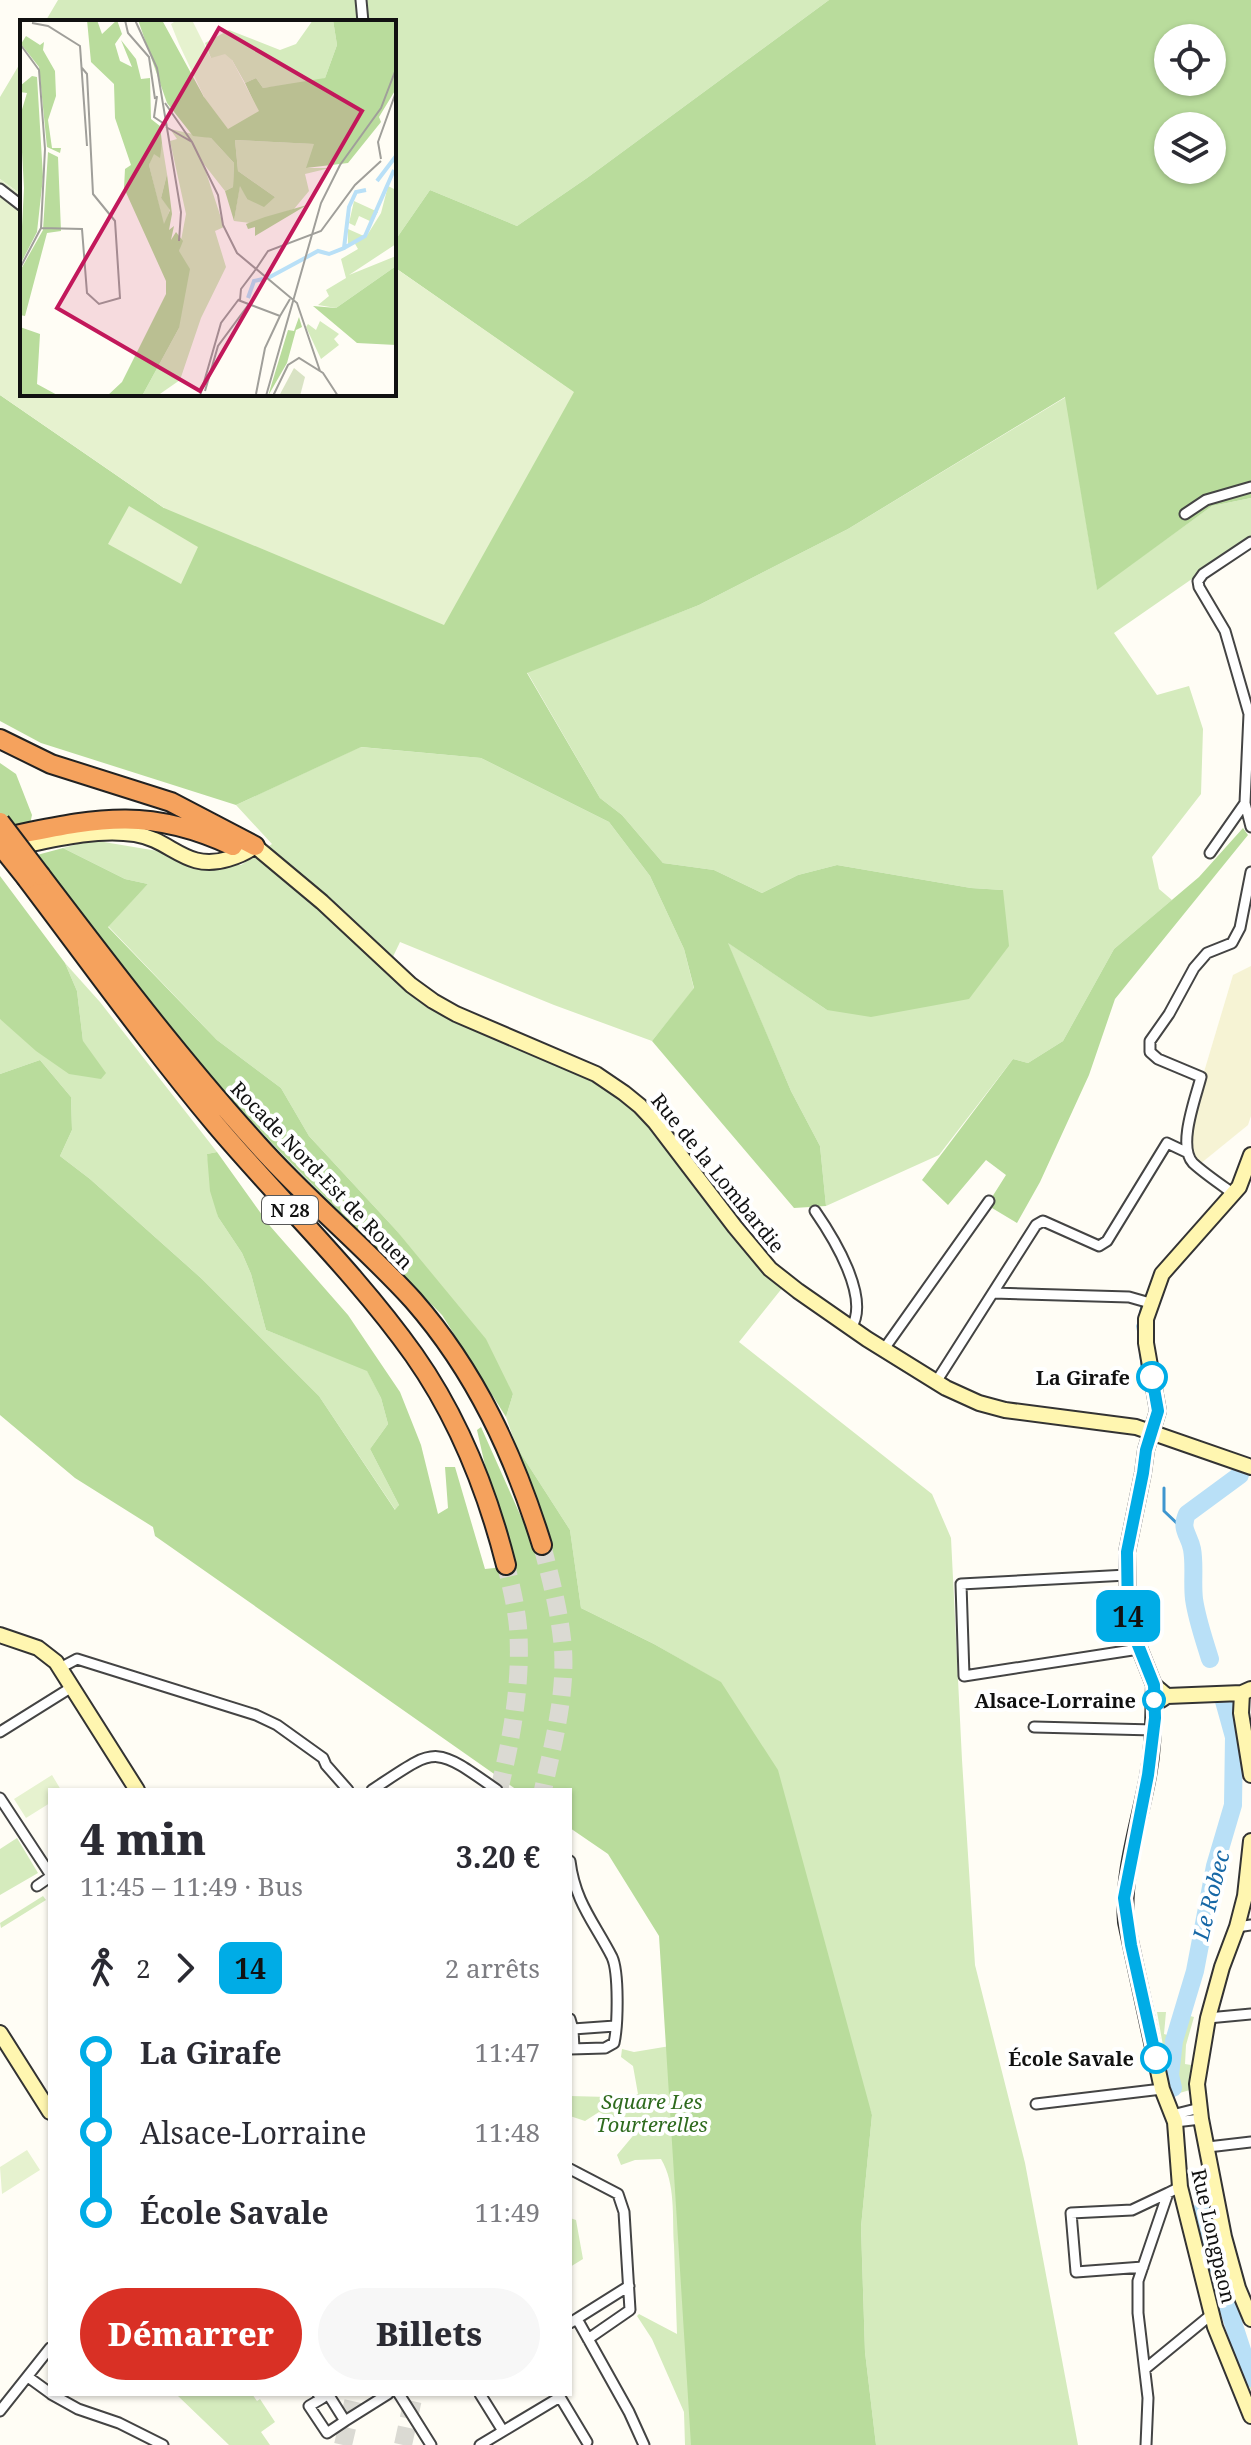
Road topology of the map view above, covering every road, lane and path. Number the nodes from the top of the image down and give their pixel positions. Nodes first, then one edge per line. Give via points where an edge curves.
1 (361, 0) edge
2 (363, 20) edge
3 (0, 189) edge
4 (20, 204) edge
5 (1251, 487) edge
6 (1185, 514) dead end
7 (1251, 542) edge
8 (0, 739) edge
9 (1245, 803) junction
10 (0, 822) edge
11 (1251, 827) edge
12 (0, 838) edge
13 (0, 845) edge
14 (251, 849) junction
15 (0, 851) edge
16 (1210, 853) dead end
17 (1251, 872) edge
18 (34, 878) junction
19 (1186, 1152) junction
20 (1251, 1155) edge
21 (1234, 1194) junction
22 (989, 1201) dead end
23 (815, 1211) dead end
24 (993, 1293) junction
25 (1150, 1303) junction
26 (851, 1328) junction
27 (884, 1349) junction
28 (936, 1382) junction
29 (1150, 1433) junction
30 (1251, 1467) edge
31 (542, 1545) tunnel mouth
32 (506, 1565) tunnel mouth
33 (1127, 1575) junction
34 (0, 1635) edge
35 (1139, 1649) junction
36 (60, 1668) junction
37 (72, 1687) junction
38 (1246, 1691) edge
39 (1160, 1700) junction
40 (1034, 1727) dead end
41 (1154, 1730) junction
42 (0, 1732) edge
43 (1251, 1775) edge
44 (136, 1788) edge
45 (346, 1788) edge
46 (375, 1788) edge
47 (494, 1788) edge
48 (0, 1798) edge
49 (1251, 1841) edge
50 (48, 1873) edge
51 (572, 1873) edge
52 (48, 1878) edge
53 (37, 1886) dead end
54 (1244, 1926) edge
55 (1251, 2014) edge
56 (1208, 2018) junction
57 (572, 2024) edge
58 (615, 2026) junction
59 (0, 2033) edge
60 (572, 2049) edge
61 (1162, 2089) junction
62 (1036, 2104) dead end
63 (48, 2109) edge
64 (1200, 2113) junction
65 (1173, 2119) junction
66 (1251, 2142) edge
67 (1208, 2147) junction
68 (572, 2170) edge
69 (1174, 2190) junction
70 (1143, 2267) junction
71 (629, 2286) junction
72 (1212, 2314) junction
73 (1251, 2319) edge
74 (573, 2321) edge
75 (588, 2339) junction
76 (48, 2351) edge
77 (1145, 2369) junction
78 (28, 2377) junction
79 (48, 2392) edge
80 (54, 2396) edge
81 (320, 2396) edge
82 (329, 2396) edge
83 (385, 2396) edge
84 (400, 2396) edge
85 (481, 2396) edge
86 (558, 2396) edge
87 (561, 2396) edge
88 (0, 2411) edge
89 (1251, 2416) edge
90 (345, 2421) junction
91 (503, 2431) junction
92 (587, 2442) dead end
93 (1145, 2444) edge
94 (163, 2445) edge
95 (431, 2445) edge
96 (480, 2445) edge
97 (644, 2445) edge

1 - 2 street
3 - 4 street
5 - 6 street via 1206,500
7 - 9 street via 1198,581 1225,631 1249,714
8 - 14 highway via 51,764 171,802
9 - 11 street
9 - 16 street
10 - 18 highway, Rocade Nord-Est de Rouen / N 28, bridge
12 - 14 highway via 80,821 139,819
13 - 18 highway, Rocade Nord-Est de Rouen / N 28, bridge
14 - 15 street via 201,863 137,834 114,833
14 - 26 street, Rue de la Lombardie via 292,878 433,1001 596,1074 624,1093 655,1122 770,1269
17 - 19 street via 1232,943 1207,953 1194,968 1150,1041 1150,1052 1158,1059 1201,1077
18 - 31 highway, Rocade Nord-Est de Rouen / N 28 via 203,1084 386,1271 447,1342 505,1442
18 - 32 highway, Rocade Nord-Est de Rouen / N 28 via 213,1121 416,1358 476,1467
19 - 21 street
19 - 24 street via 1167,1143 1099,1246 1043,1221 1036,1225
20 - 21 street
21 - 25 street via 1162,1274
22 - 27 street
23 - 26 street via 854,1288 858,1314
24 - 25 street via 1129,1297
24 - 28 street
25 - 29 street via 1146,1343 1158,1411
26 - 27 street, Rue de la Lombardie
27 - 28 street, Rue de la Lombardie
28 - 29 street, Rue de la Lombardie via 991,1407 1122,1424
29 - 30 street, Rue de la Lombardie
29 - 33 street
33 - 35 street via 1128,1620
33 - 35 street via 961,1584 964,1676
34 - 36 street via 44,1650
35 - 39 street, Rue Longpaon
36 - 37 street
36 - 45 street via 77,1659 256,1715 308,1745
37 - 42 street
37 - 44 street
38 - 39 street
38 - 43 street via 1241,1713
39 - 41 street, Rue Longpaon
40 - 41 street
41 - 61 street, Rue Longpaon via 1124,1898
46 - 47 street via 431,1755 458,1762
48 - 50 street
49 - 54 street
51 - 58 street via 575,1890 617,1971
52 - 53 street
54 - 56 street via 1222,1967
55 - 56 street
56 - 64 street via 1197,2084
57 - 58 street
57 - 60 street
58 - 60 street via 612,2046
59 - 63 street
61 - 62 street
61 - 65 street, Rue Longpaon
64 - 65 street
64 - 67 street
65 - 69 street, Rue Longpaon
66 - 67 street
67 - 73 street via 1224,2237
68 - 71 street via 621,2199
69 - 70 street
69 - 70 street via 1132,2210 1071,2213 1076,2272
69 - 72 street, Rue Longpaon
70 - 77 street via 1138,2313
71 - 74 street
71 - 75 street via 629,2312
72 - 77 street
72 - 89 street, Rue Longpaon
74 - 75 street
75 - 97 street
76 - 78 street
77 - 93 street
78 - 79 street
78 - 88 street
80 - 94 street
81 - 90 street via 309,2406 327,2433
82 - 90 street
83 - 90 street
84 - 95 street
85 - 91 street
86 - 91 street
87 - 92 street
91 - 96 street

